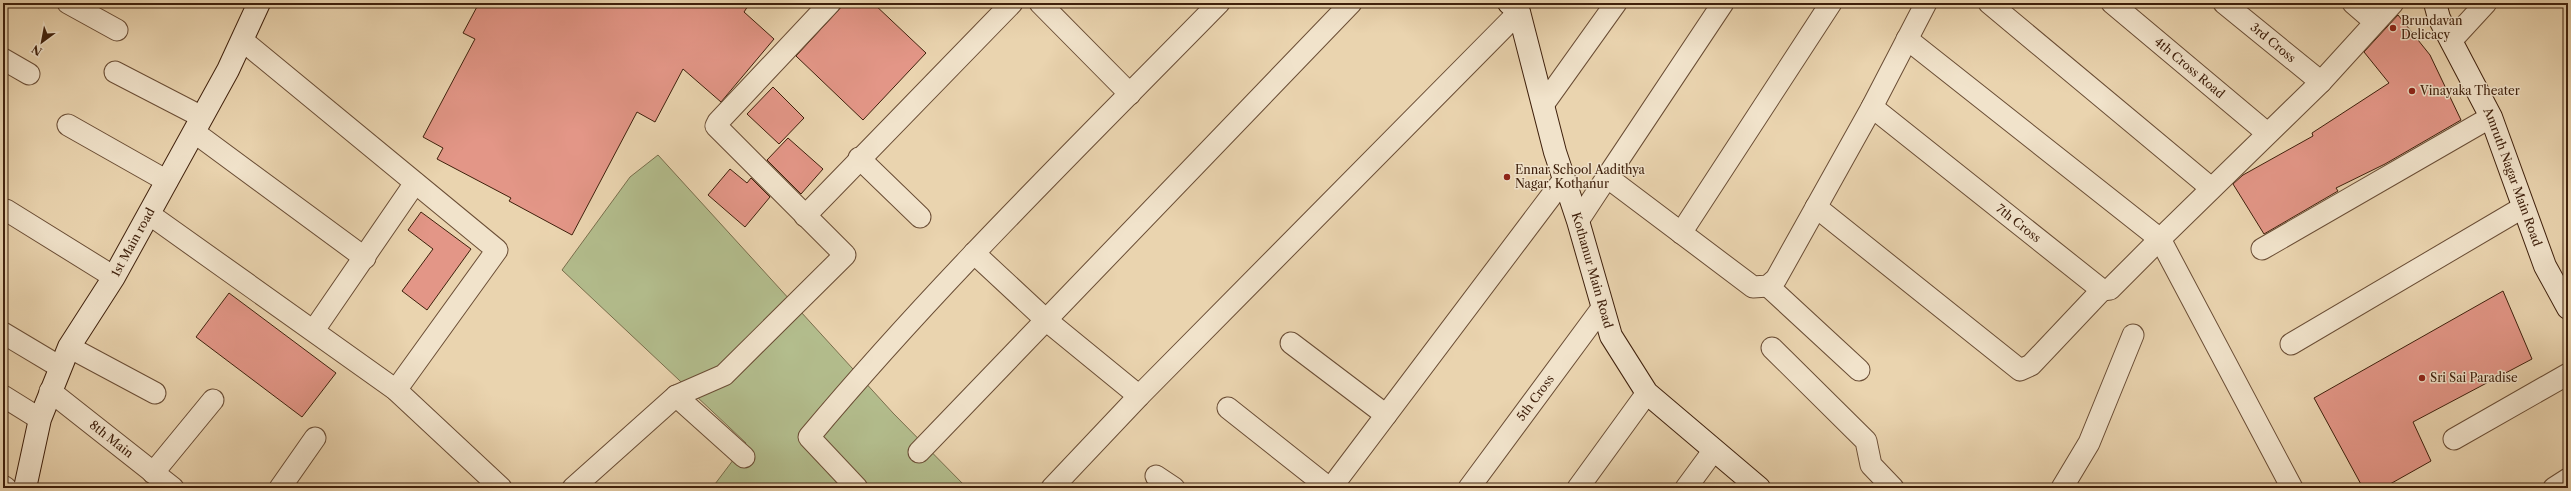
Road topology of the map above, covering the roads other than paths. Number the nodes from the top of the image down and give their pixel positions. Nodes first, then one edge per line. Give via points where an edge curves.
1 (68, 3) edge
2 (259, 3) edge
3 (830, 3) edge
4 (1012, 3) edge
5 (1040, 3) edge
6 (1219, 3) edge
7 (1351, 3) edge
8 (1616, 3) edge
9 (1723, 3) edge
10 (1831, 3) edge
11 (1926, 3) edge
12 (1990, 3) edge
13 (2112, 3) edge
14 (2224, 3) edge
15 (2353, 3) edge
16 (2393, 3) edge
17 (2435, 3) edge
18 (2486, 3) edge
19 (1514, 8) edge
20 (2375, 22) junction
21 (116, 30) dead end
22 (1907, 39) junction
23 (242, 40) junction
24 (2451, 41) junction
25 (3, 59) edge
26 (116, 72) dead end
27 (29, 74) dead end
28 (2321, 82) junction
29 (1130, 94) junction
30 (1543, 105) junction
31 (1872, 107) junction
32 (2490, 117) junction
33 (68, 125) dead end
34 (198, 125) junction
35 (2267, 133) junction
36 (860, 158) junction
37 (1607, 177) junction
38 (1564, 179) junction
39 (167, 181) junction
40 (415, 183) junction
41 (2211, 188) junction
42 (1816, 207) junction
43 (2522, 208) junction
44 (6, 210) dead end
45 (149, 214) junction
46 (805, 216) junction
47 (920, 217) dead end
48 (1578, 221) junction
49 (1681, 233) junction
50 (2160, 239) junction
51 (2262, 248) dead end
52 (974, 252) junction
53 (366, 258) junction
54 (114, 277) junction
55 (1768, 286) junction
56 (2102, 290) junction
57 (1602, 308) junction
58 (2568, 308) edge
59 (1046, 320) junction
60 (314, 330) junction
61 (3, 333) edge
62 (2133, 335) dead end
63 (1291, 343) dead end
64 (2291, 344) dead end
65 (69, 347) junction
66 (1772, 348) dead end
67 (60, 367) junction
68 (1859, 370) dead end
69 (2568, 374) edge
70 (396, 390) junction
71 (50, 391) junction
72 (1647, 393) junction
73 (155, 394) dead end
74 (3, 396) edge
75 (676, 396) junction
76 (1139, 396) junction
77 (213, 400) dead end
78 (1228, 408) dead end
79 (1386, 415) junction
80 (40, 419) junction
81 (315, 438) dead end
82 (2454, 439) dead end
83 (1714, 450) junction
84 (919, 452) dead end
85 (744, 457) dead end
86 (154, 473) junction
87 (1156, 476) dead end
88 (2568, 479) edge
89 (3, 486) edge
90 (6, 488) edge
91 (25, 488) edge
92 (173, 488) edge
93 (280, 488) edge
94 (501, 488) edge
95 (574, 488) edge
96 (857, 488) edge
97 (1052, 488) edge
98 (1174, 488) edge
99 (1330, 488) edge
100 (1469, 488) edge
101 (1578, 488) edge
102 (1686, 488) edge
103 (1759, 488) edge
104 (1893, 488) edge
105 (2062, 488) edge
106 (2292, 488) edge
107 (2554, 488) edge

1 - 21 street
2 - 23 street, 1st Main road
3 - 46 street via 716,126
4 - 36 street
5 - 29 street
6 - 29 street
7 - 59 street
8 - 30 street
9 - 37 street
10 - 49 street
11 - 22 street
12 - 41 street
13 - 35 street, 4th Cross Road
14 - 28 street, 3rd Cross
15 - 20 street
16 - 20 street
17 - 24 street, Amruth Nagar Main Road
18 - 24 street
19 - 30 street, Kothanur Main Road
19 - 76 street
20 - 28 street
22 - 31 street
22 - 50 street
23 - 34 street, 1st Main road
23 - 40 street
24 - 32 street, Amruth Nagar Main Road
25 - 27 street
26 - 34 street
28 - 35 street
29 - 52 street
30 - 38 street, Kothanur Main Road
31 - 42 street
31 - 56 street, 7th Cross
32 - 43 street, Amruth Nagar Main Road
32 - 51 street
33 - 39 street
34 - 39 street, 1st Main road
34 - 53 street
35 - 41 street
36 - 46 street
36 - 47 street
37 - 48 street
37 - 49 street
38 - 48 street, Kothanur Main Road
38 - 79 street
39 - 45 street, 1st Main road
40 - 53 street
40 - 70 street via 497,250
41 - 50 street
42 - 55 street via 1776,279
42 - 56 street via 2020,370 2031,365
43 - 58 street, Amruth Nagar Main Road via 2545,266
43 - 64 street
44 - 54 street
45 - 54 street, 1st Main road
45 - 60 street
46 - 75 street via 845,254 724,375
48 - 57 street, Kothanur Main Road
49 - 55 street via 1752,287
50 - 56 street via 2110,289
50 - 106 street
52 - 59 street
52 - 96 street via 860,376 809,437
53 - 60 street
54 - 65 street, 1st Main road
55 - 68 street
57 - 72 street, Kothanur Main Road via 1611,336
57 - 100 street, 5th Cross
59 - 76 street
59 - 84 street
60 - 70 street
61 - 67 street
62 - 105 street via 2089,443
63 - 79 street
65 - 67 street, 1st Main road
65 - 73 street
66 - 104 street via 1866,441 1871,465
67 - 71 street, 1st Main road
69 - 82 street
70 - 94 street
71 - 80 street, 1st Main road
71 - 86 street, 8th Main
72 - 83 street, Kothanur Main Road
72 - 101 street
74 - 80 street
75 - 85 street
75 - 95 street
76 - 97 street
77 - 86 street
78 - 99 street
79 - 99 street
80 - 91 street, 1st Main road
81 - 93 street
83 - 102 street
83 - 103 street, Kothanur Main Road
86 - 92 street, 8th Main
87 - 98 street
88 - 107 street
89 - 90 street

